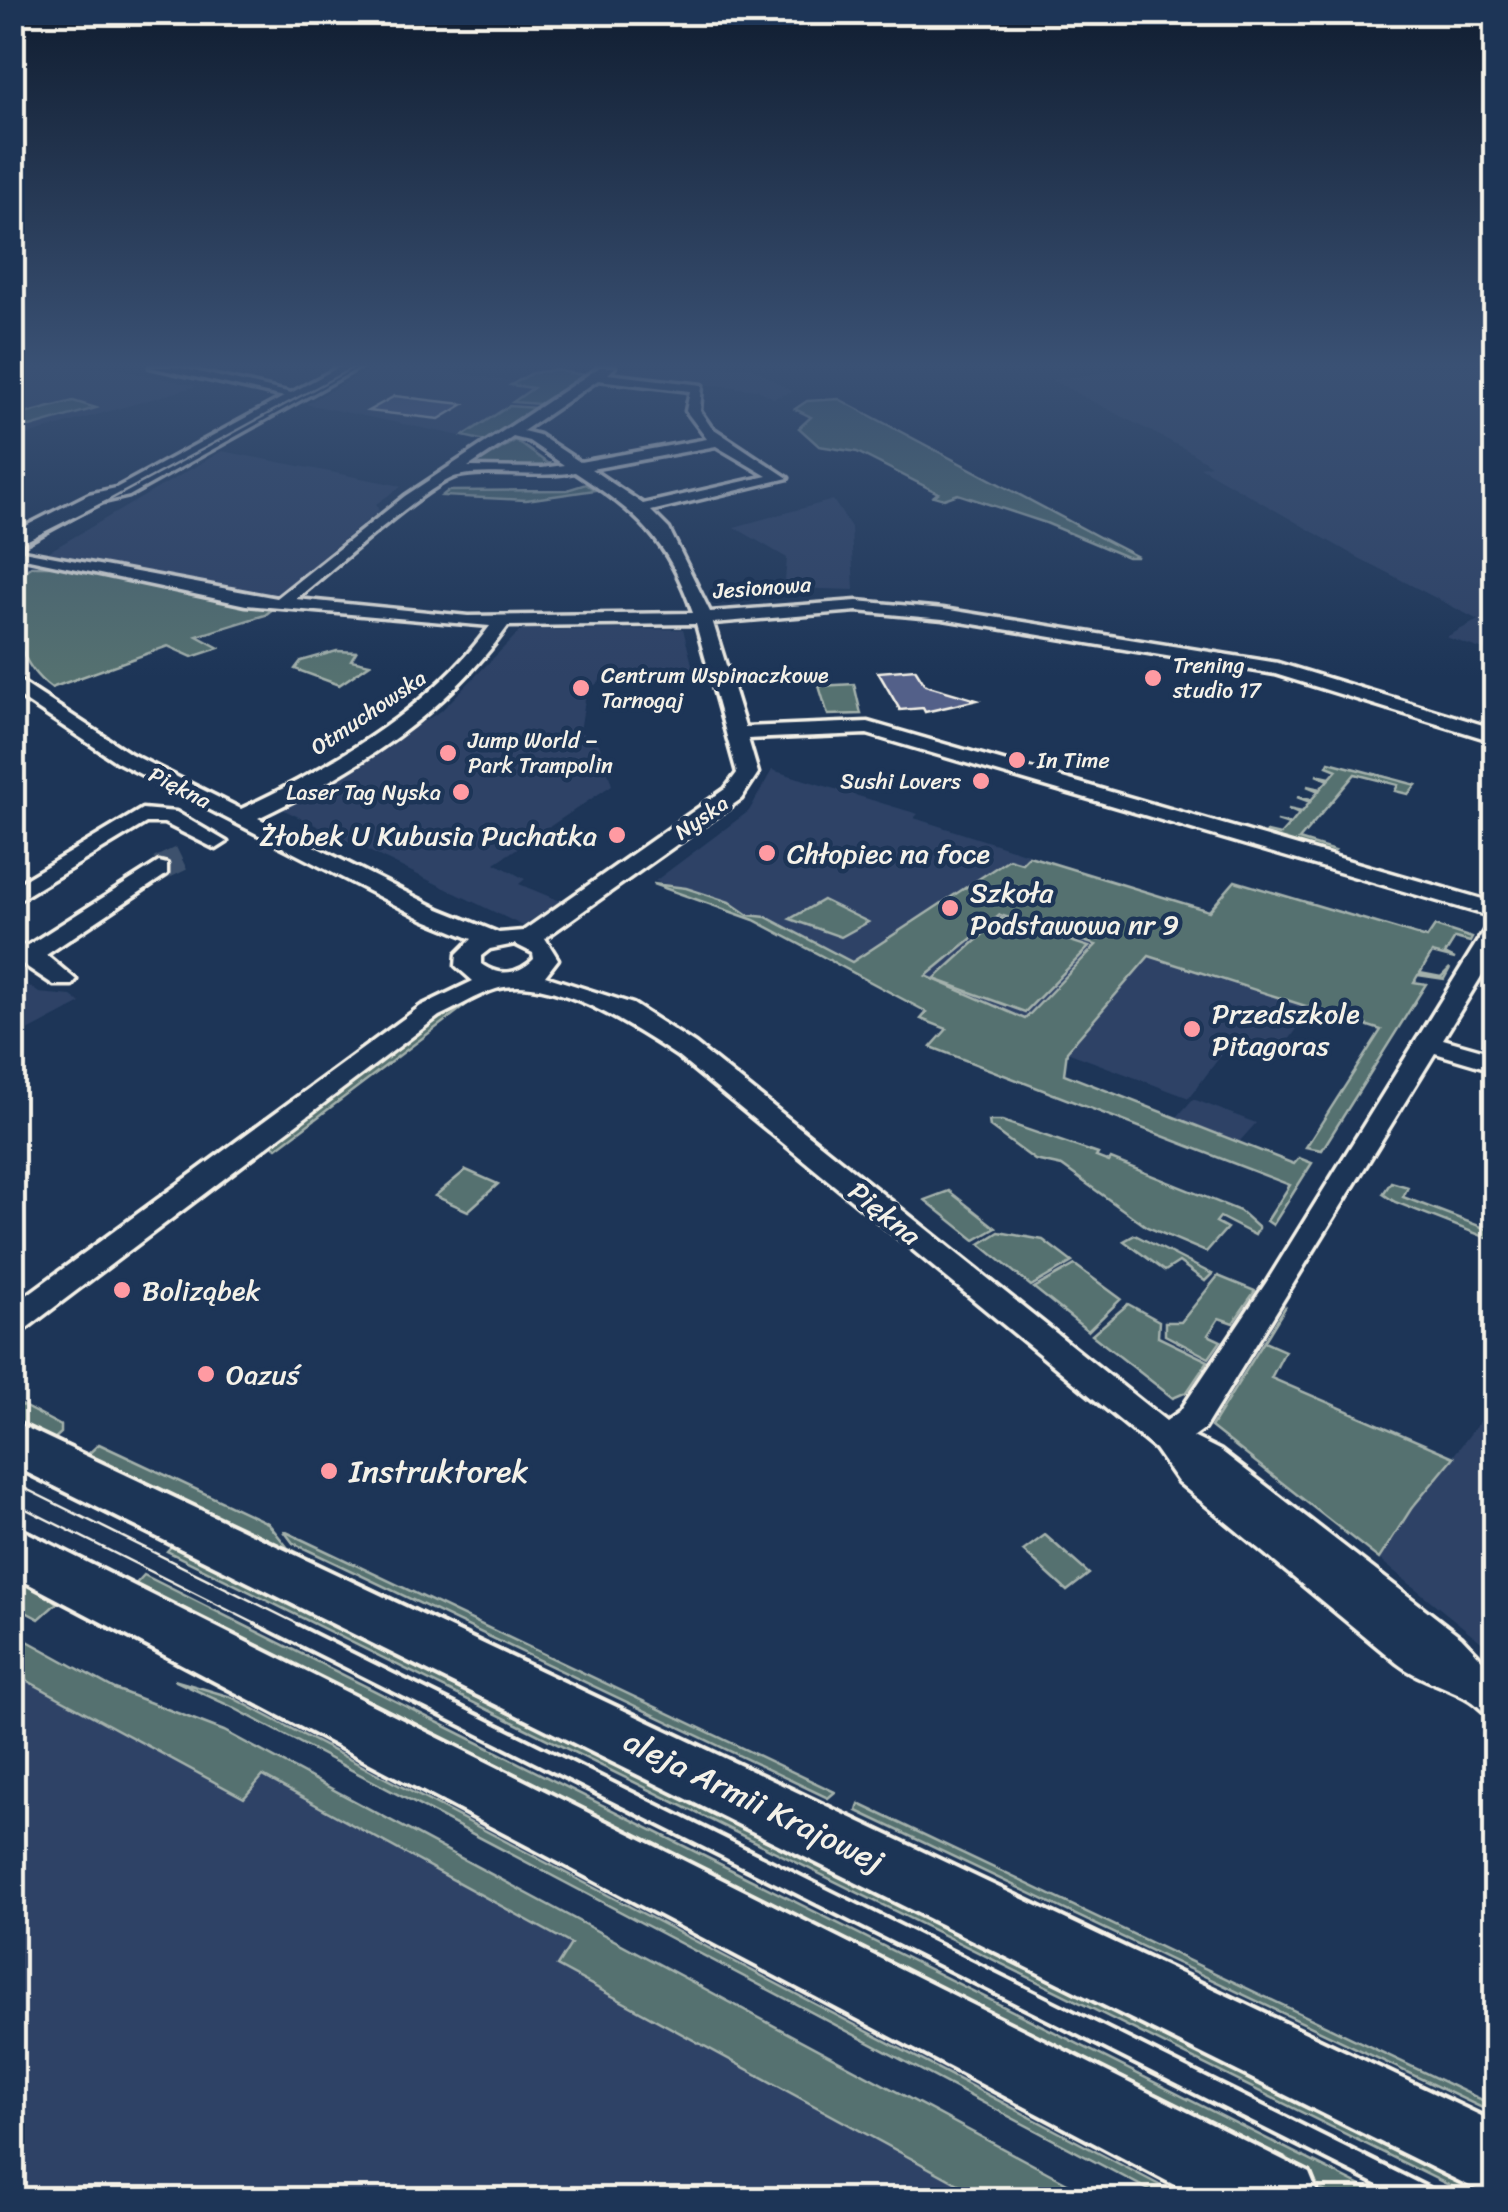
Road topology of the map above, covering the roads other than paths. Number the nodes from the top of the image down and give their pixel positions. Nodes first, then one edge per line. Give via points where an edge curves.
1 (162, 470) edge
2 (553, 470) edge
3 (583, 470) edge
4 (767, 470) edge
5 (452, 471) joint
6 (122, 492) junction
7 (641, 509) junction
8 (55, 518) junction
9 (12, 521) edge
10 (16, 554) edge
11 (280, 604) junction
12 (702, 616) junction
13 (502, 622) junction
14 (12, 682) edge
15 (12, 702) edge
16 (40, 706) junction
17 (738, 733) junction
18 (1496, 736) edge
19 (247, 821) junction
20 (216, 842) junction
21 (186, 856) tunnel mouth
22 (159, 869) tunnel mouth
23 (12, 897) edge
24 (1496, 911) edge
25 (1496, 931) edge
26 (21, 952) edge
27 (479, 953) junction
28 (535, 958) junction
29 (63, 980) dead end
30 (496, 980) junction
31 (430, 1010) junction
32 (1428, 1042) junction
33 (1496, 1063) edge
34 (12, 1323) edge
35 (1165, 1439) junction
36 (12, 1441) edge
37 (12, 1548) edge
38 (1487, 1694) edge
39 (1496, 2162) edge
40 (1282, 2200) edge

1 - 6 street
2 - 5 street
3 - 7 street, Nyska
4 - 7 street via 780,478
5 - 11 street
6 - 8 street
6 - 10 street via 114,503
7 - 12 street, Nyska via 674,550
8 - 9 street
8 - 10 street
10 - 11 street, Jesionowa
11 - 13 street, Jesionowa
12 - 13 street, Jesionowa
12 - 17 street, Nyska
12 - 18 street, Jesionowa via 857,606 985,620 1278,668
13 - 19 street, Otmuchowska via 463,674 427,706
14 - 16 street, Piękna
15 - 16 street, Piękna
16 - 19 street, Piękna
17 - 24 street via 868,728
17 - 28 street, Nyska via 748,773 738,790 581,904
19 - 20 street, Otmuchowska
19 - 27 street, Piękna via 431,914
20 - 21 street, Otmuchowska
20 - 23 street via 168,817 142,816
22 - 26 street
25 - 32 street
26 - 29 street
27 - 28 street
27 - 30 street, Piękna
27 - 31 street
28 - 30 street
28 - 35 street, Piękna via 686,1050
30 - 31 street
31 - 34 street
32 - 33 street
32 - 35 street via 1201,1407
35 - 38 street, Piękna via 1190,1472 1411,1651
36 - 39 main road, aleja Armii Krajowej
37 - 40 main road

